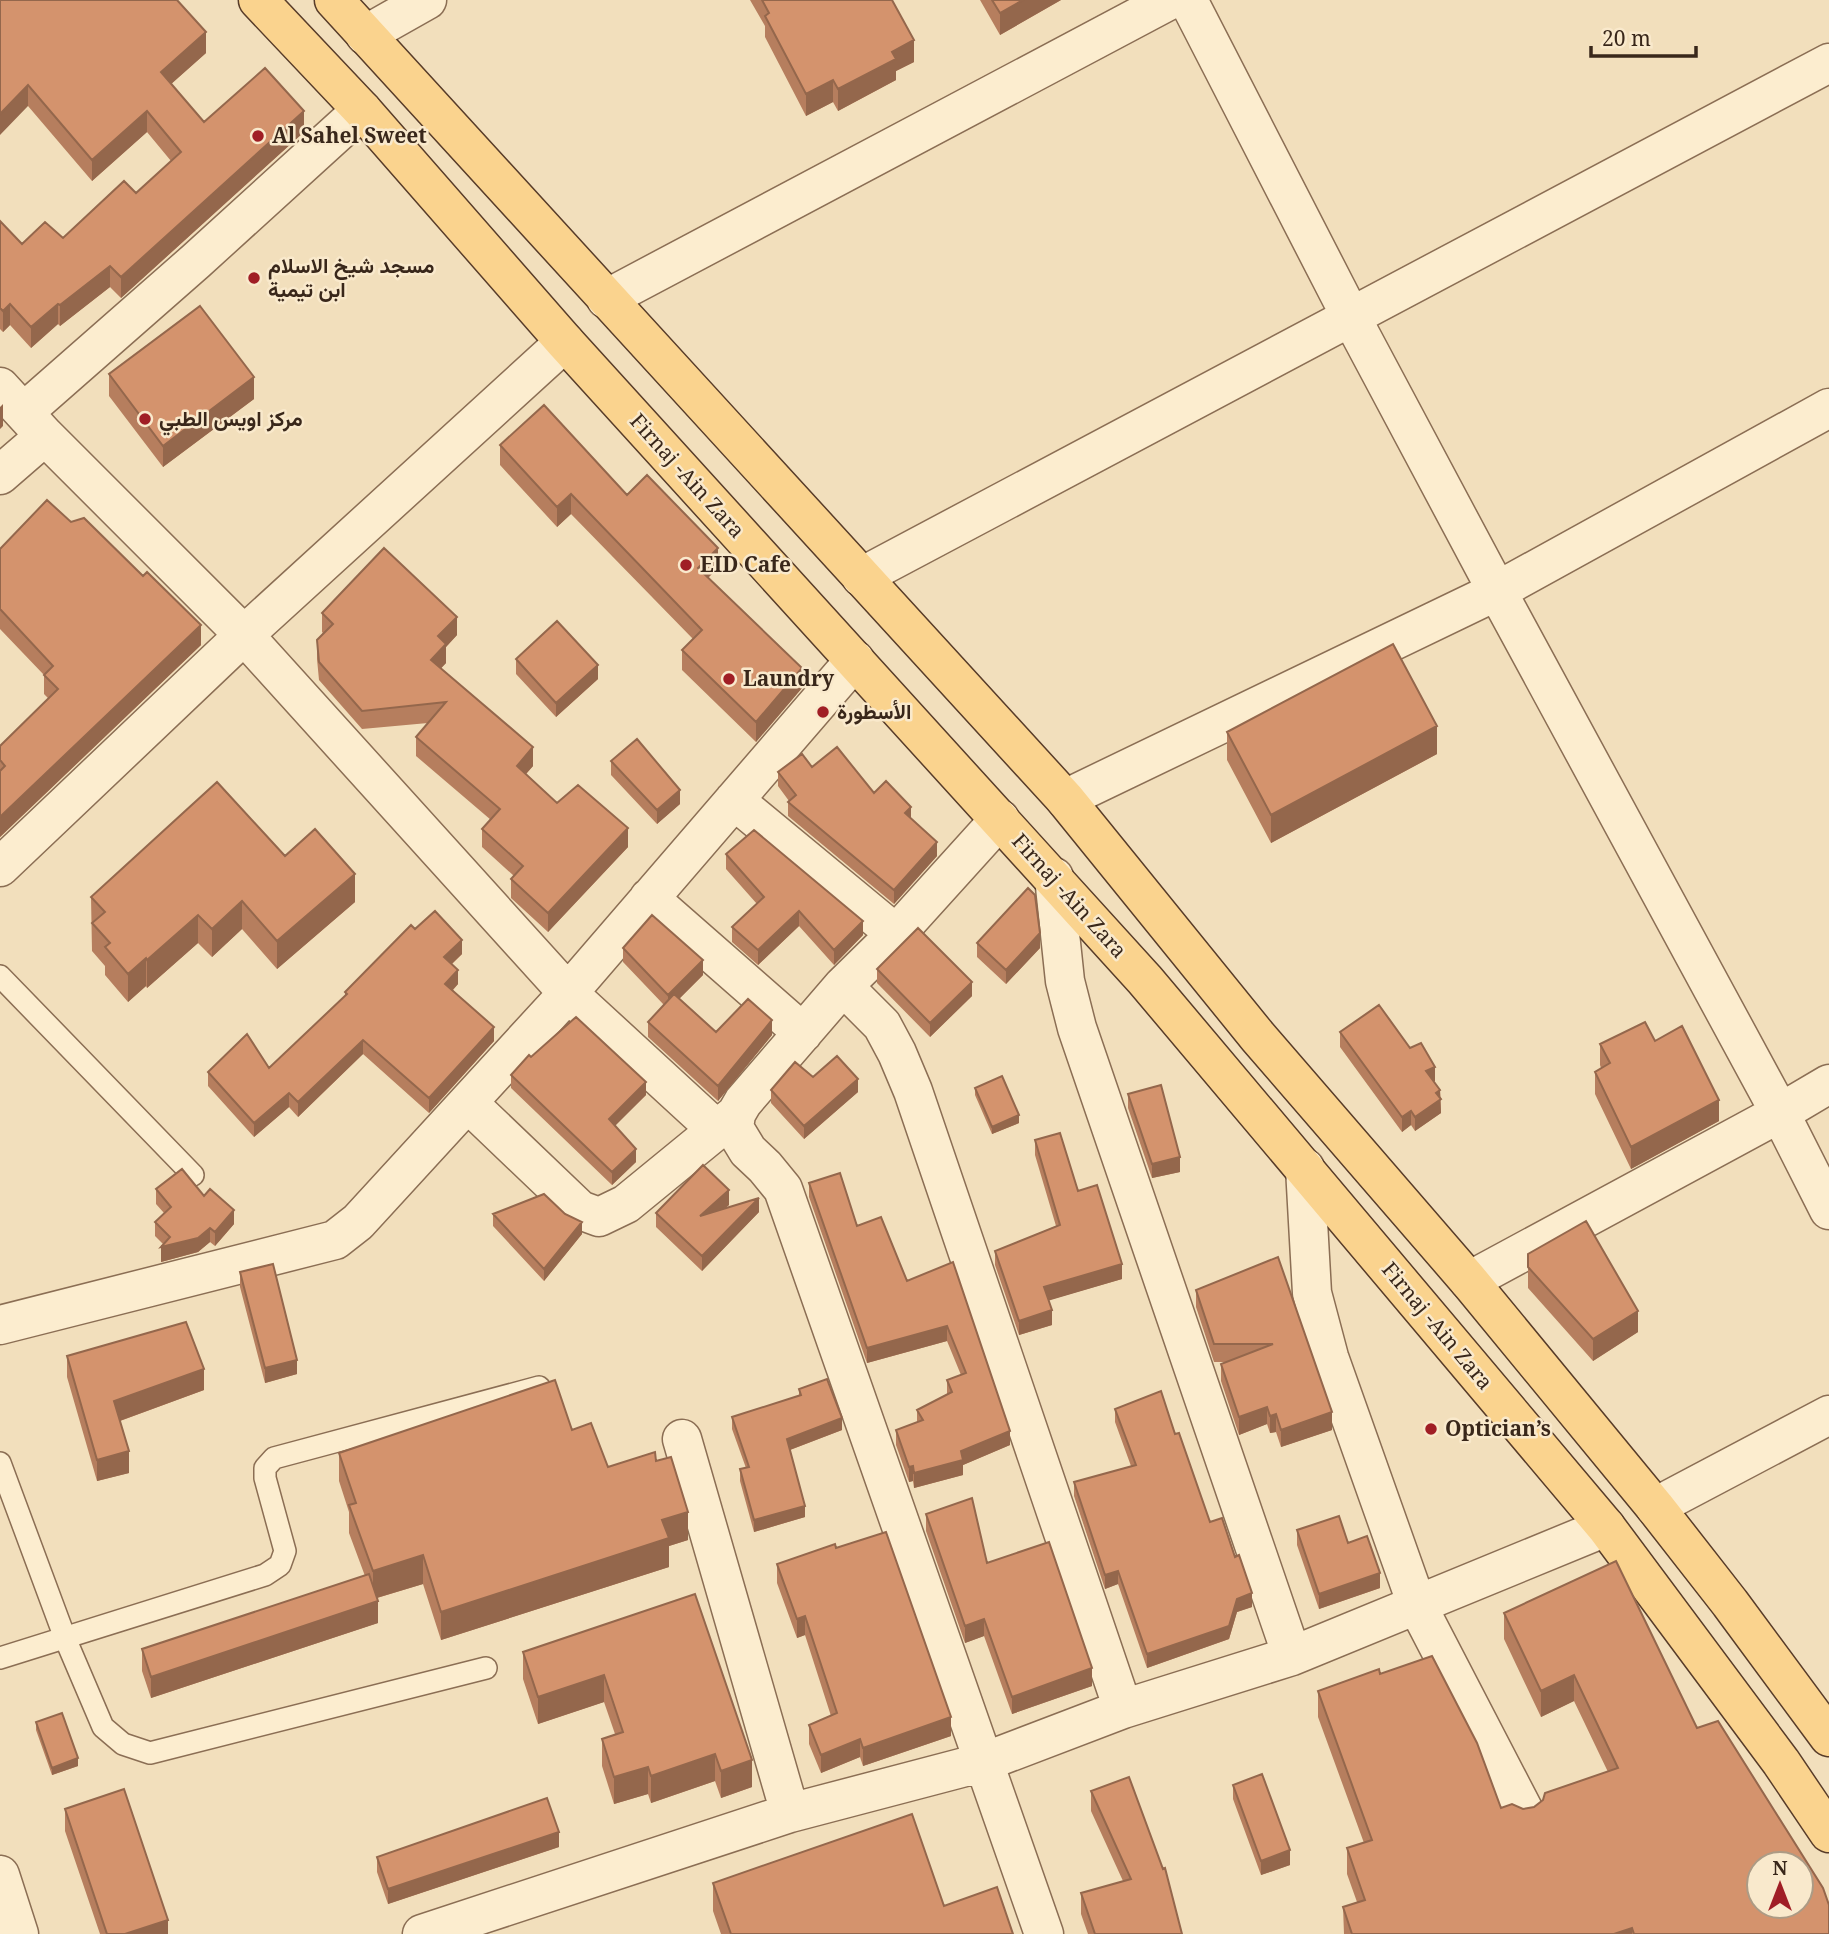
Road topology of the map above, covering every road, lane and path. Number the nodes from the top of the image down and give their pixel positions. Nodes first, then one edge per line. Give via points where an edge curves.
1 (258, 0) edge
2 (334, 0) edge
3 (427, 0) edge
4 (1170, 0) edge
5 (1188, 0) edge
6 (365, 35) junction
7 (1829, 63) edge
8 (362, 110) junction
9 (606, 299) junction
10 (1351, 317) junction
11 (565, 342) junction
12 (1829, 408) edge
13 (23, 412) edge
14 (0, 475) edge
15 (861, 578) junction
16 (1497, 591) junction
17 (244, 635) junction
18 (855, 660) junction
19 (1065, 799) junction
20 (734, 800) junction
21 (1000, 819) junction
22 (0, 867) edge
23 (1054, 877) junction
24 (649, 898) junction
25 (896, 934) junction
26 (0, 976) edge
27 (843, 986) junction
28 (568, 993) junction
29 (803, 1032) junction
30 (1829, 1084) edge
31 (468, 1103) junction
32 (1780, 1113) junction
33 (726, 1122) junction
34 (1305, 1168) junction
35 (193, 1175) dead end
36 (1829, 1210) edge
37 (1469, 1281) junction
38 (0, 1325) edge
39 (539, 1387) edge
40 (1829, 1415) edge
41 (682, 1439) dead end
42 (0, 1463) edge
43 (1655, 1507) junction
44 (1606, 1527) junction
45 (1417, 1605) junction
46 (65, 1638) junction
47 (1292, 1656) junction
48 (0, 1658) edge
49 (486, 1668) dead end
50 (1123, 1709) junction
51 (1829, 1737) edge
52 (985, 1762) junction
53 (790, 1813) junction
54 (1525, 1813) edge
55 (1829, 1833) edge
56 (0, 1875) edge
57 (19, 1934) edge
58 (422, 1934) edge
59 (1044, 1934) edge

1 - 8 main road, Firnaj -Ain Zara
2 - 6 main road
3 - 6 street
4 - 9 street
5 - 10 street
6 - 9 main road
7 - 10 street
8 - 11 main road, Firnaj -Ain Zara
8 - 13 street
9 - 15 main road
10 - 15 street
10 - 16 street
11 - 17 street
11 - 18 main road, Firnaj -Ain Zara
12 - 16 street
13 - 14 street
13 - 17 street
15 - 19 main road
16 - 19 street
16 - 32 street
17 - 22 street
17 - 28 street
18 - 20 street
18 - 21 main road, Firnaj -Ain Zara
19 - 37 main road via 1258,1037
20 - 24 street
20 - 25 street
21 - 23 main road, Firnaj -Ain Zara
21 - 25 street
23 - 34 main road, Firnaj -Ain Zara
23 - 47 street via 1065,981 1077,1028
24 - 28 street
24 - 29 street
25 - 27 street
26 - 35 lane
27 - 29 street
27 - 50 street via 882,1025 913,1091
28 - 31 street
28 - 33 street
29 - 33 street
30 - 32 street
31 - 33 street via 580,1210 599,1217 626,1204
31 - 38 street via 366,1214 335,1240
32 - 36 street
32 - 37 street
33 - 52 street via 783,1189
34 - 44 main road, Firnaj -Ain Zara
34 - 45 street via 1312,1293 1329,1357
37 - 43 main road
39 - 46 lane via 274,1458 265,1468 265,1478 285,1551 280,1565 265,1575
40 - 43 street
41 - 53 street
42 - 46 lane
43 - 51 main road
44 - 45 street
44 - 55 main road, Firnaj -Ain Zara
45 - 47 street
45 - 54 street
46 - 48 lane
46 - 49 lane via 103,1727 123,1744 150,1753
47 - 50 street
50 - 52 street
52 - 53 street
52 - 59 street
53 - 58 street
56 - 57 street

